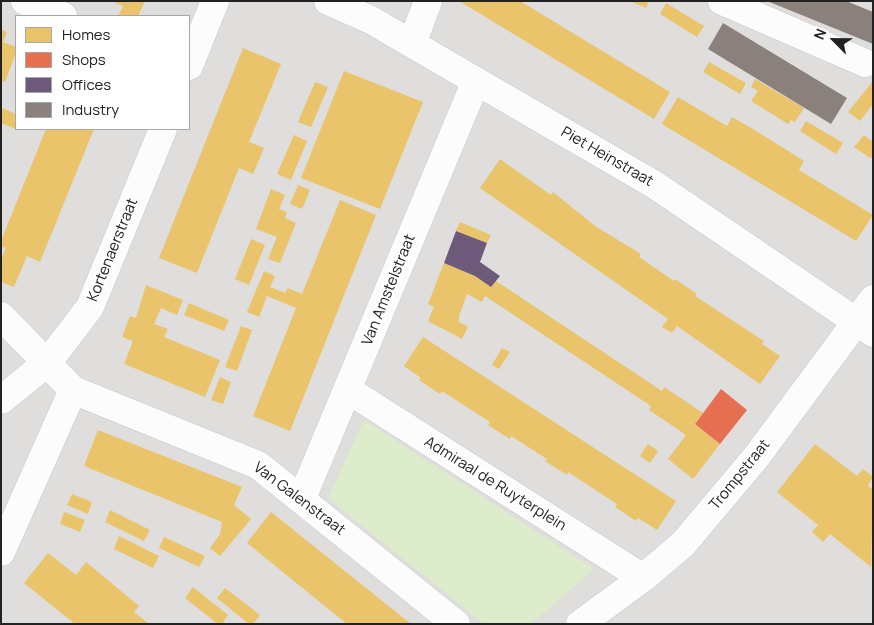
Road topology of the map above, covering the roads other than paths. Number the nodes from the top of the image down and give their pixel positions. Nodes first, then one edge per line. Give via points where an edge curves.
1 (25, 1) edge
2 (215, 1) edge
3 (328, 1) edge
4 (428, 1) edge
5 (722, 1) edge
6 (60, 15) edge
7 (412, 44) junction
8 (865, 63) dead end
9 (190, 64) edge
10 (476, 81) junction
11 (163, 130) edge
12 (873, 299) edge
13 (1, 316) edge
14 (865, 327) edge
15 (48, 362) junction
16 (73, 390) junction
17 (348, 390) junction
18 (1, 400) edge
19 (302, 498) junction
20 (1, 552) edge
21 (642, 578) junction
22 (456, 624) edge
23 (580, 624) edge

1 - 6 street
2 - 9 street
3 - 7 street, Piet Heinstraat via 371,20
4 - 7 street
5 - 8 street
7 - 10 street, Piet Heinstraat
10 - 14 street, Piet Heinstraat via 655,185
10 - 17 street, Van Amstelstraat
11 - 15 street, Kortenaerstraat via 90,307
12 - 14 street, Trompstraat
13 - 15 street, Van Galenstraat
14 - 21 street, Trompstraat via 683,544
15 - 16 street, Van Galenstraat
15 - 18 street, Kortenaerstraat
16 - 19 street, Van Galenstraat via 258,465
16 - 20 street
17 - 19 street, Van Amstelstraat
17 - 21 street, Admiraal de Ruyterplein
19 - 22 street, Van Galenstraat
21 - 23 street, Trompstraat

